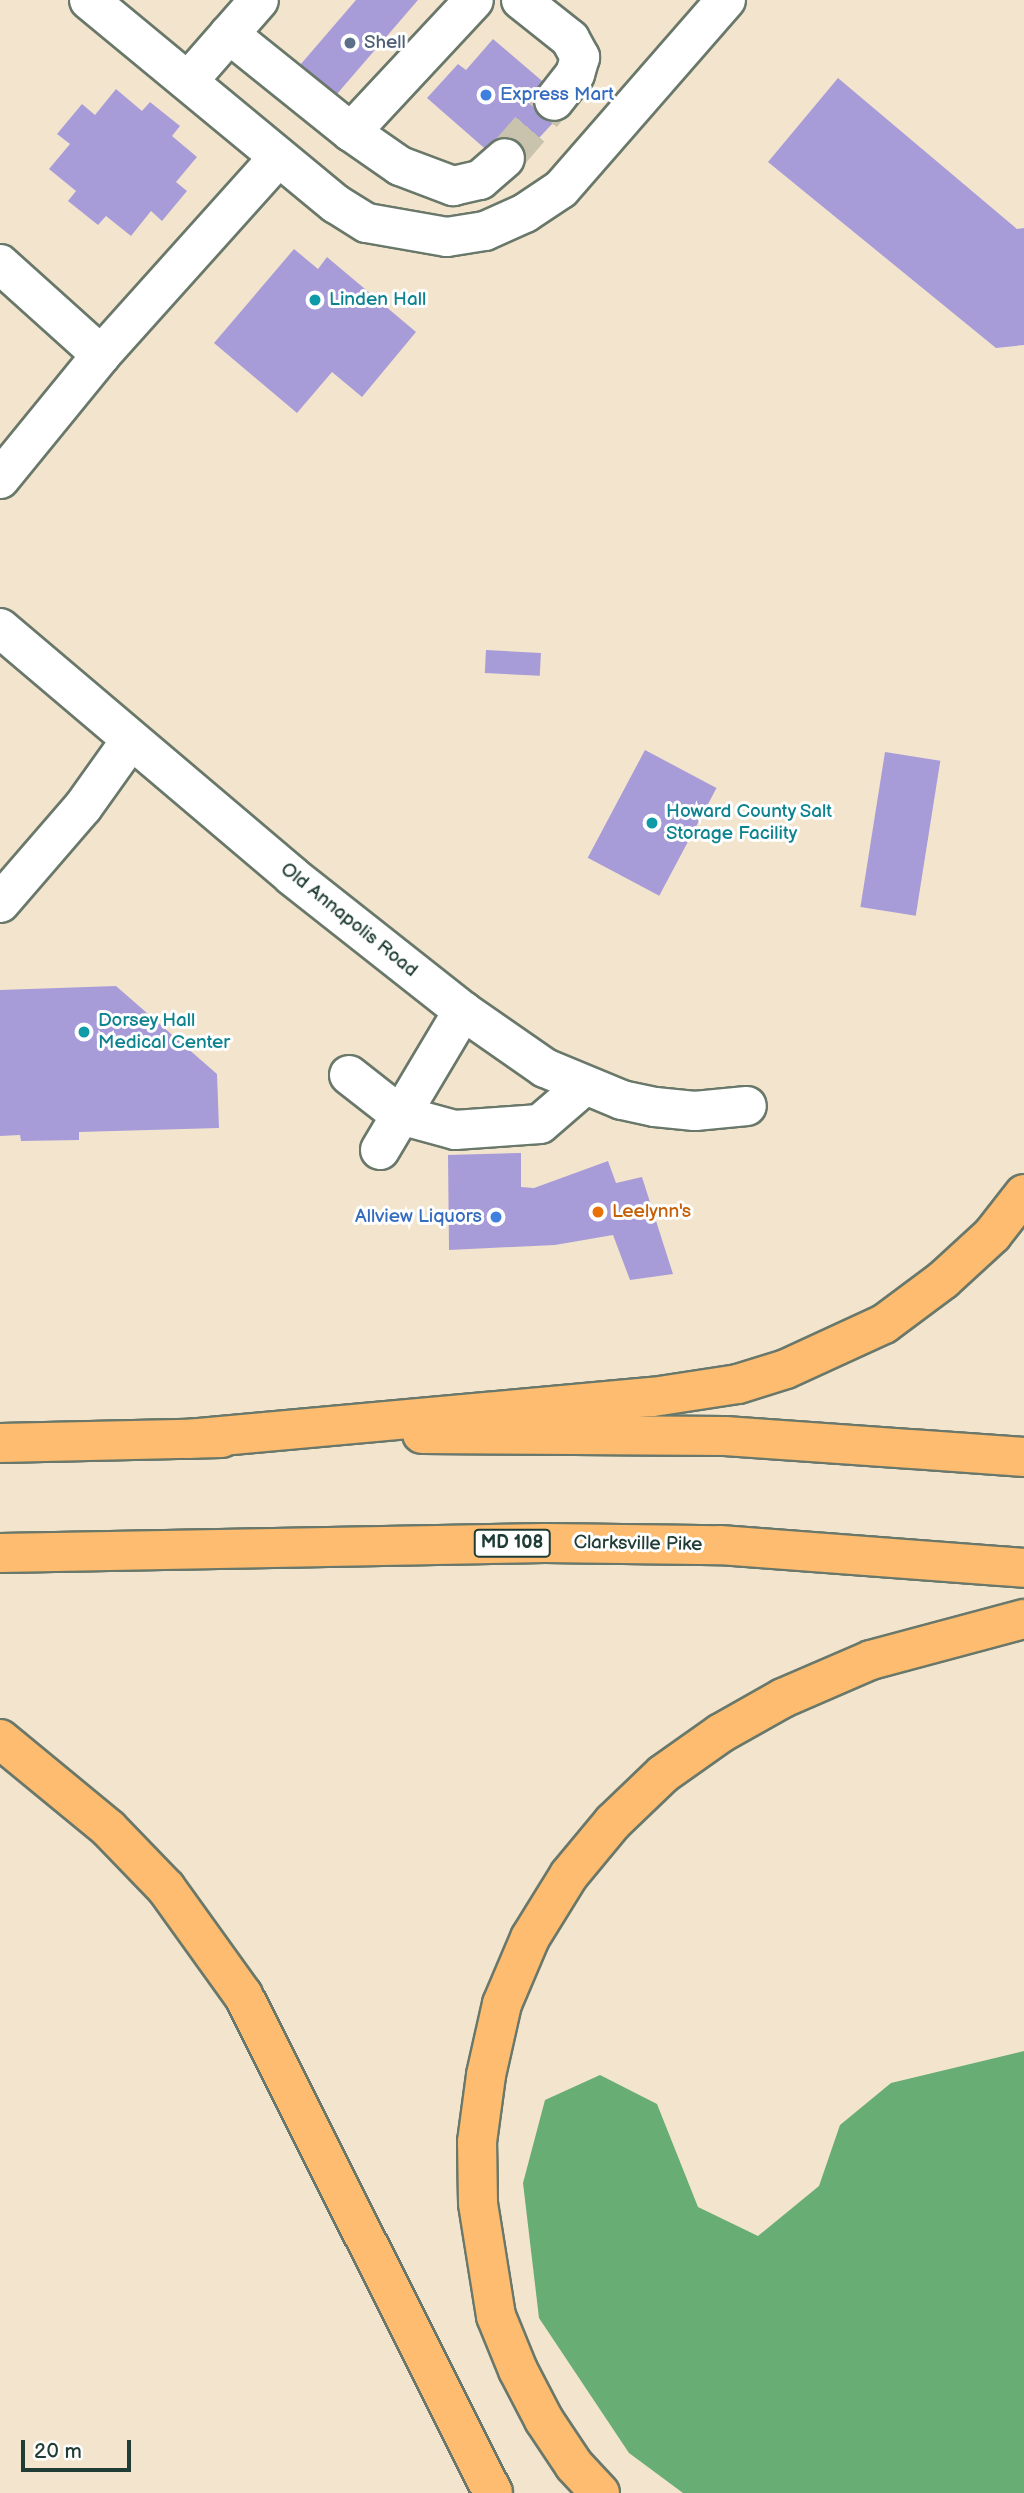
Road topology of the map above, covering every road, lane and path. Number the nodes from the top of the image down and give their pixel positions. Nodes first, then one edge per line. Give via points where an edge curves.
1 (89, 0) edge
2 (258, 0) edge
3 (474, 0) edge
4 (521, 0) edge
5 (726, 0) edge
6 (229, 34) junction
7 (189, 80) junction
8 (554, 101) tunnel mouth
9 (351, 132) junction
10 (505, 158) tunnel mouth
11 (277, 159) junction
12 (0, 264) edge
13 (102, 355) junction
14 (0, 479) edge
15 (0, 628) edge
16 (130, 741) junction
17 (0, 903) edge
18 (463, 1011) junction
19 (349, 1074) dead end
20 (584, 1086) junction
21 (747, 1106) dead end
22 (400, 1115) junction
23 (380, 1150) dead end
24 (1024, 1194) edge
25 (188, 1439) junction
26 (0, 1443) edge
27 (1024, 1457) edge
28 (0, 1553) edge
29 (1024, 1568) edge
30 (1024, 1619) edge
31 (0, 1739) edge
32 (494, 2493) edge
33 (600, 2493) edge

1 - 7 street
2 - 6 street
3 - 9 street
4 - 8 street via 570,39 580,57 575,74
5 - 11 street via 561,189 525,213 485,231 447,237 367,223
6 - 7 street
6 - 9 street
7 - 11 street
9 - 10 street via 400,166 453,186 480,180
11 - 13 street
12 - 13 street
13 - 14 street
15 - 16 street, Old Annapolis Road
16 - 17 street via 76,816
16 - 18 street, Old Annapolis Road
18 - 20 street, Old Annapolis Road via 545,1068
18 - 22 street
19 - 22 street
20 - 21 street, Old Annapolis Road via 655,1107 695,1111
20 - 22 street via 540,1124 455,1130
22 - 23 street
24 - 25 main road via 992,1235 884,1324 812,1358 738,1384 653,1398
25 - 26 main road
25 - 27 main road via 538,1431 725,1436
28 - 29 main road, Clarksville Pike / MD 108 via 545,1542 720,1545
30 - 33 main road via 871,1660 783,1698 721,1733 663,1774 613,1822 569,1875 530,1938 502,2004 486,2075 477,2143 478,2203 496,2316 517,2370 551,2432
31 - 32 main road via 110,1829 166,1888 243,1995

